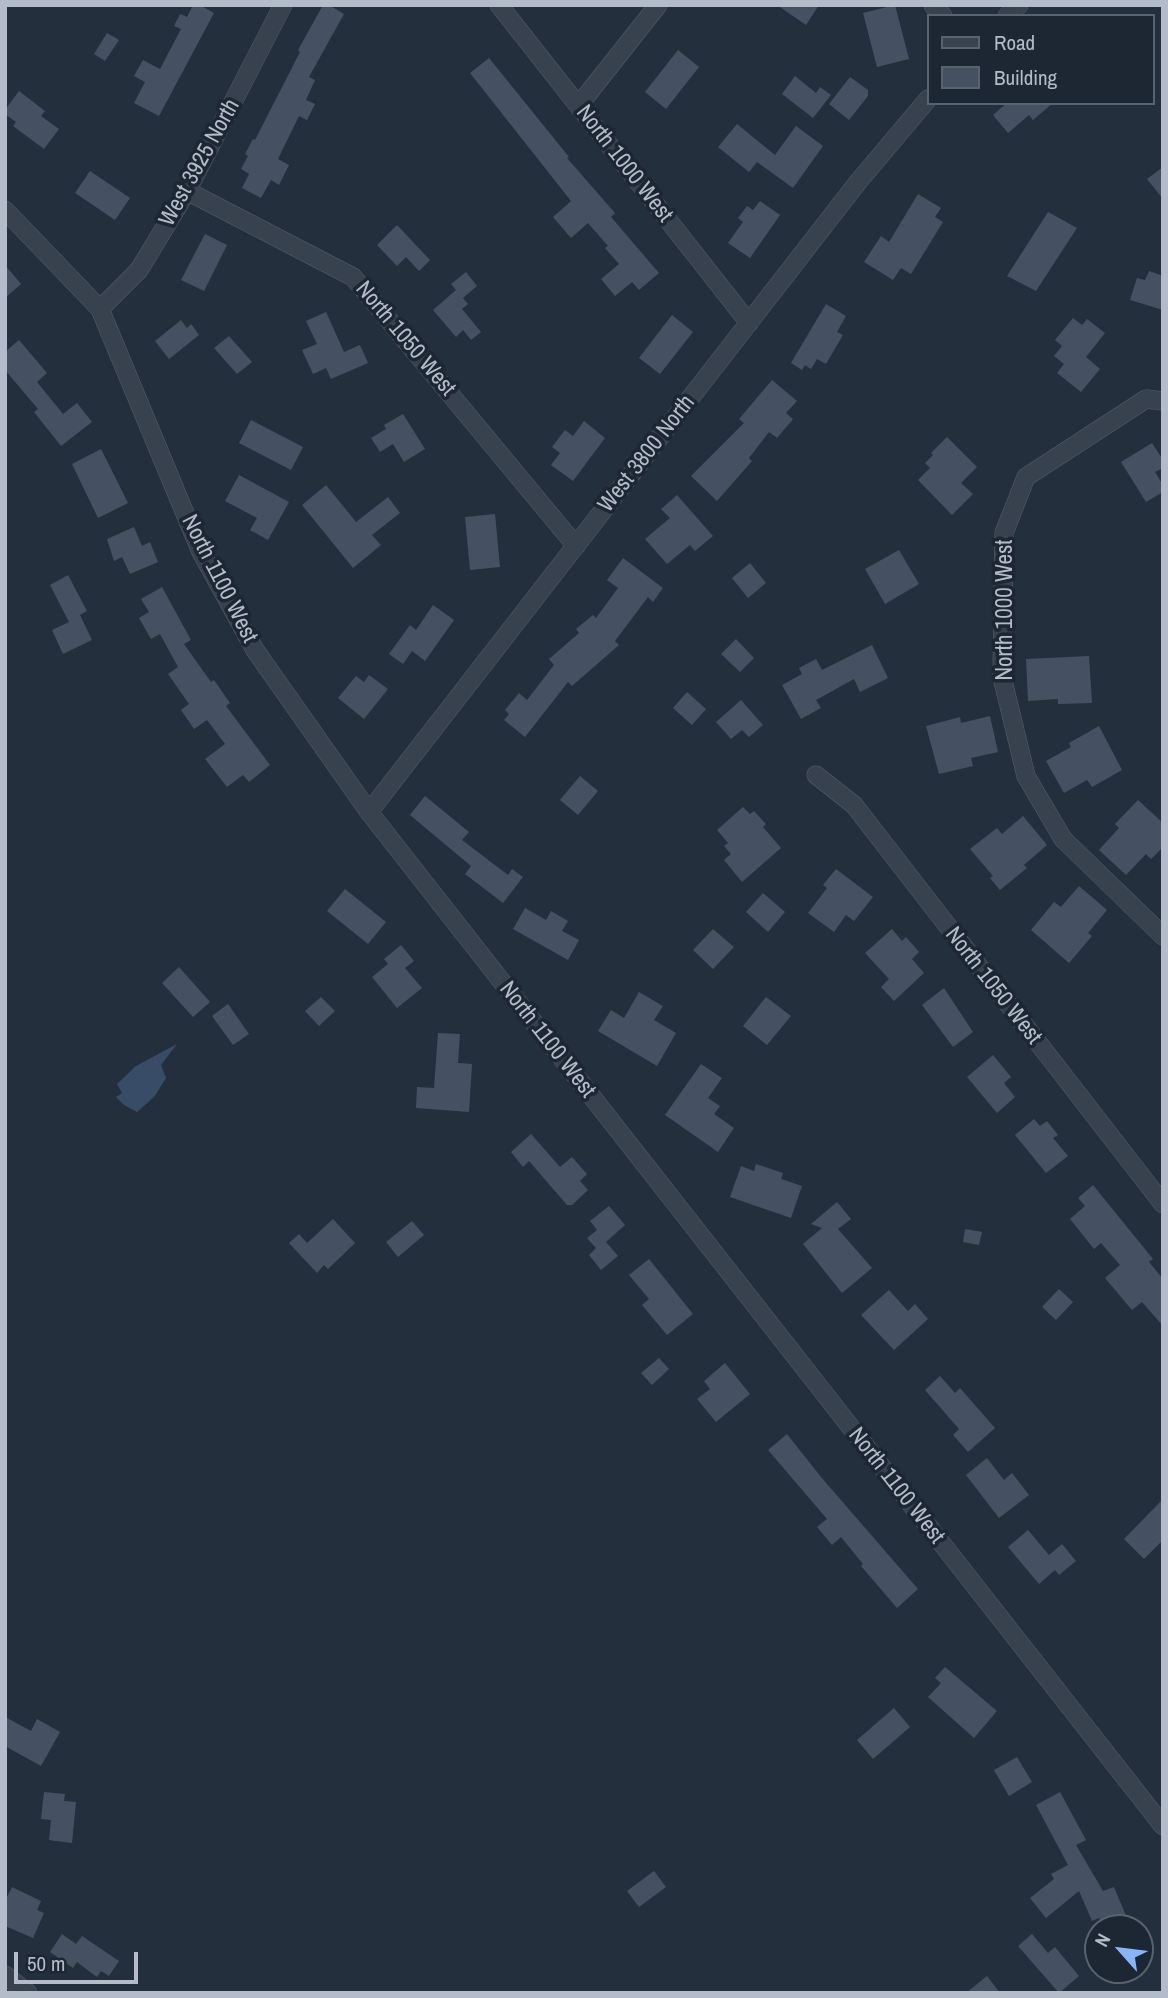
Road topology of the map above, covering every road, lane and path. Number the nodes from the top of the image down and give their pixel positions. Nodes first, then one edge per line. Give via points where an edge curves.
1 (283, 5) edge
2 (499, 5) edge
3 (658, 5) edge
4 (926, 101) edge
5 (579, 105) junction
6 (187, 191) junction
7 (5, 210) edge
8 (100, 309) junction
9 (749, 323) junction
10 (1163, 401) edge
11 (576, 545) junction
12 (816, 775) dead end
13 (369, 813) junction
14 (1163, 936) edge
15 (1163, 1204) edge
16 (1163, 1826) edge
17 (5, 1975) edge
18 (27, 1993) edge

1 - 6 street, West 3925 North
2 - 5 street, North 1000 West
3 - 5 street
4 - 9 street, West 3800 North
5 - 9 street, North 1000 West
6 - 8 street, West 3925 North via 139,270
6 - 11 street, North 1050 West via 353,277
7 - 8 street, North 1100 West
8 - 13 street, North 1100 West via 201,552 255,650
9 - 11 street, West 3800 North
10 - 14 street, North 1000 West via 1146,400 1026,477 1004,533 1002,677 1026,776 1063,839
11 - 13 street, West 3800 North
12 - 15 street, North 1050 West via 853,805
13 - 16 street, North 1100 West
17 - 18 street

